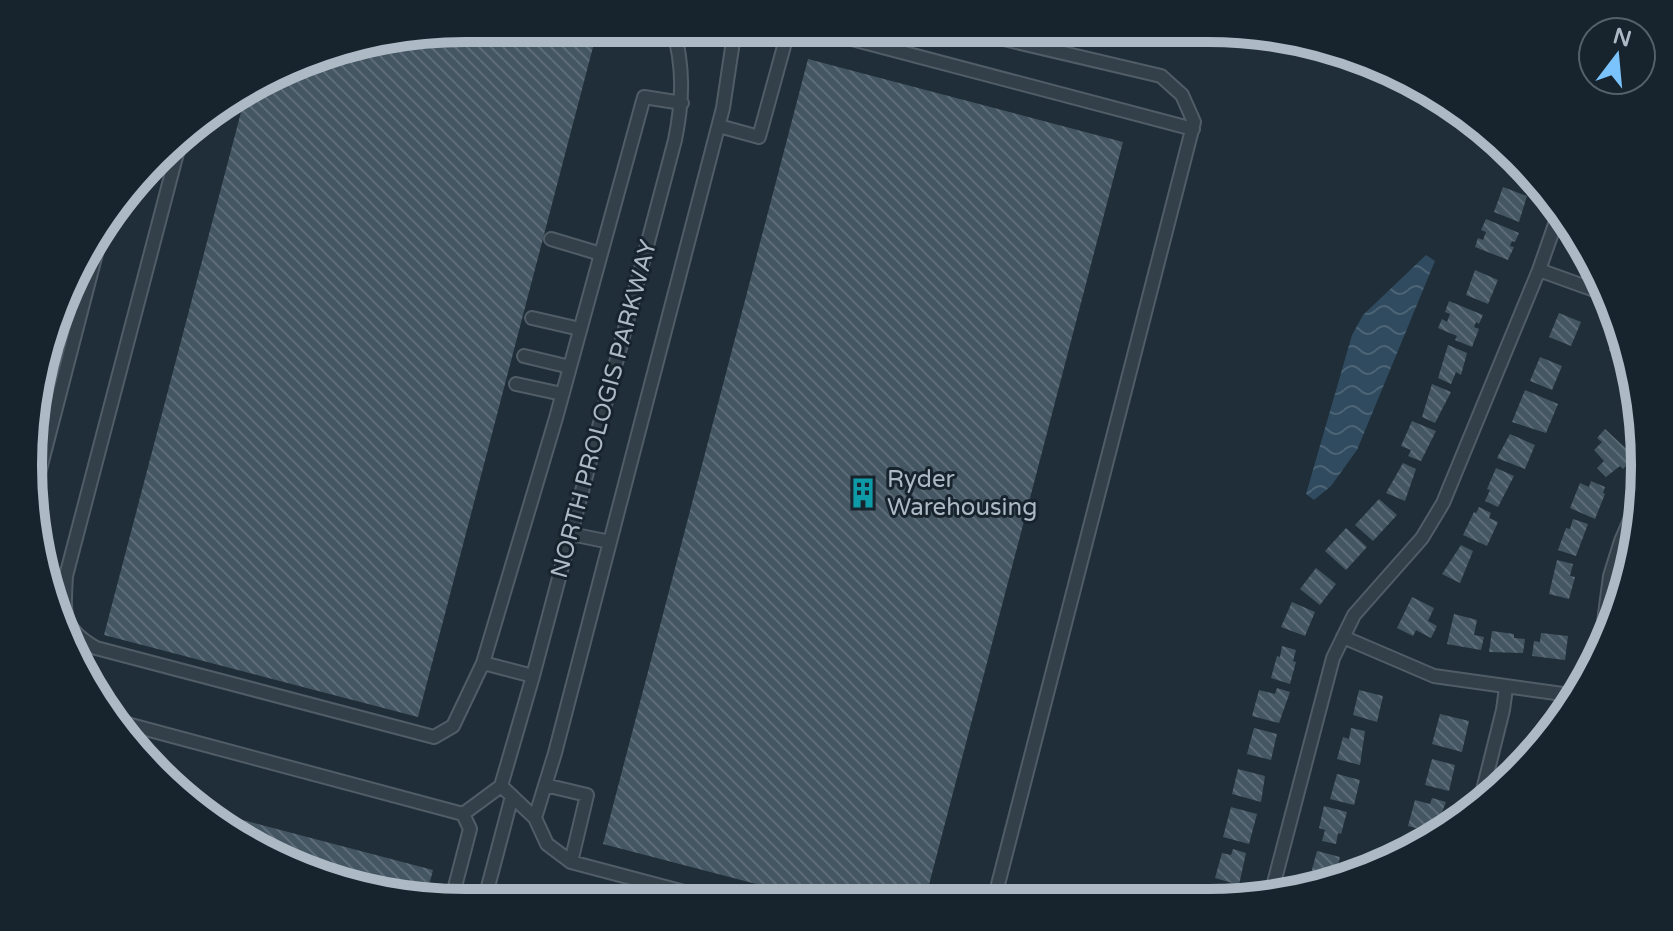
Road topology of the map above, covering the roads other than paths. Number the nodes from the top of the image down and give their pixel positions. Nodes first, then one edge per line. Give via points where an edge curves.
1 (677, 42) edge
2 (733, 42) edge
3 (785, 42) edge
4 (863, 42) edge
5 (1016, 42) edge
6 (682, 103) junction
7 (719, 126) junction
8 (1193, 129) junction
9 (176, 156) edge
10 (1555, 224) edge
11 (551, 239) dead end
12 (601, 254) junction
13 (93, 265) edge
14 (1539, 270) junction
15 (1592, 289) edge
16 (532, 318) dead end
17 (580, 329) junction
18 (524, 356) dead end
19 (570, 367) junction
20 (516, 384) dead end
21 (562, 394) junction
22 (42, 461) edge
23 (571, 534) junction
24 (1625, 535) edge
25 (610, 542) junction
26 (65, 604) edge
27 (1605, 612) edge
28 (1343, 637) junction
29 (79, 638) edge
30 (483, 663) junction
31 (533, 676) junction
32 (1506, 688) junction
33 (1564, 695) edge
34 (132, 725) edge
35 (545, 785) junction
36 (501, 786) junction
37 (1484, 786) edge
38 (512, 796) junction
39 (463, 814) junction
40 (535, 818) junction
41 (571, 862) junction
42 (1274, 883) edge
43 (454, 889) edge
44 (487, 889) edge
45 (673, 889) edge
46 (997, 889) edge

1 - 6 street, NORTH PROLOGIS PARKWAY
2 - 7 street
3 - 7 street via 759,137
4 - 8 street
5 - 8 street via 1161,76 1182,95
6 - 12 street via 644,97
6 - 23 street, NORTH PROLOGIS PARKWAY
7 - 25 street
8 - 46 street
9 - 26 street via 66,576
10 - 14 street
11 - 12 street
12 - 17 street
13 - 22 street
14 - 15 street
14 - 28 street via 1443,503 1422,538 1354,615
16 - 17 street
17 - 19 street
18 - 19 street
19 - 21 street
20 - 21 street
21 - 30 street
23 - 25 street
23 - 31 street, NORTH PROLOGIS PARKWAY
24 - 27 street via 1610,576
25 - 35 street
28 - 32 street via 1434,676
28 - 42 street
29 - 30 street via 96,648 434,737 453,726
30 - 31 street
31 - 36 street, NORTH PROLOGIS PARKWAY
32 - 33 street
32 - 37 street
34 - 39 street
35 - 40 street
35 - 41 street via 587,795
36 - 38 street
36 - 39 street
38 - 40 street
38 - 44 street
39 - 43 street via 470,829
40 - 41 street via 547,844
41 - 45 street

